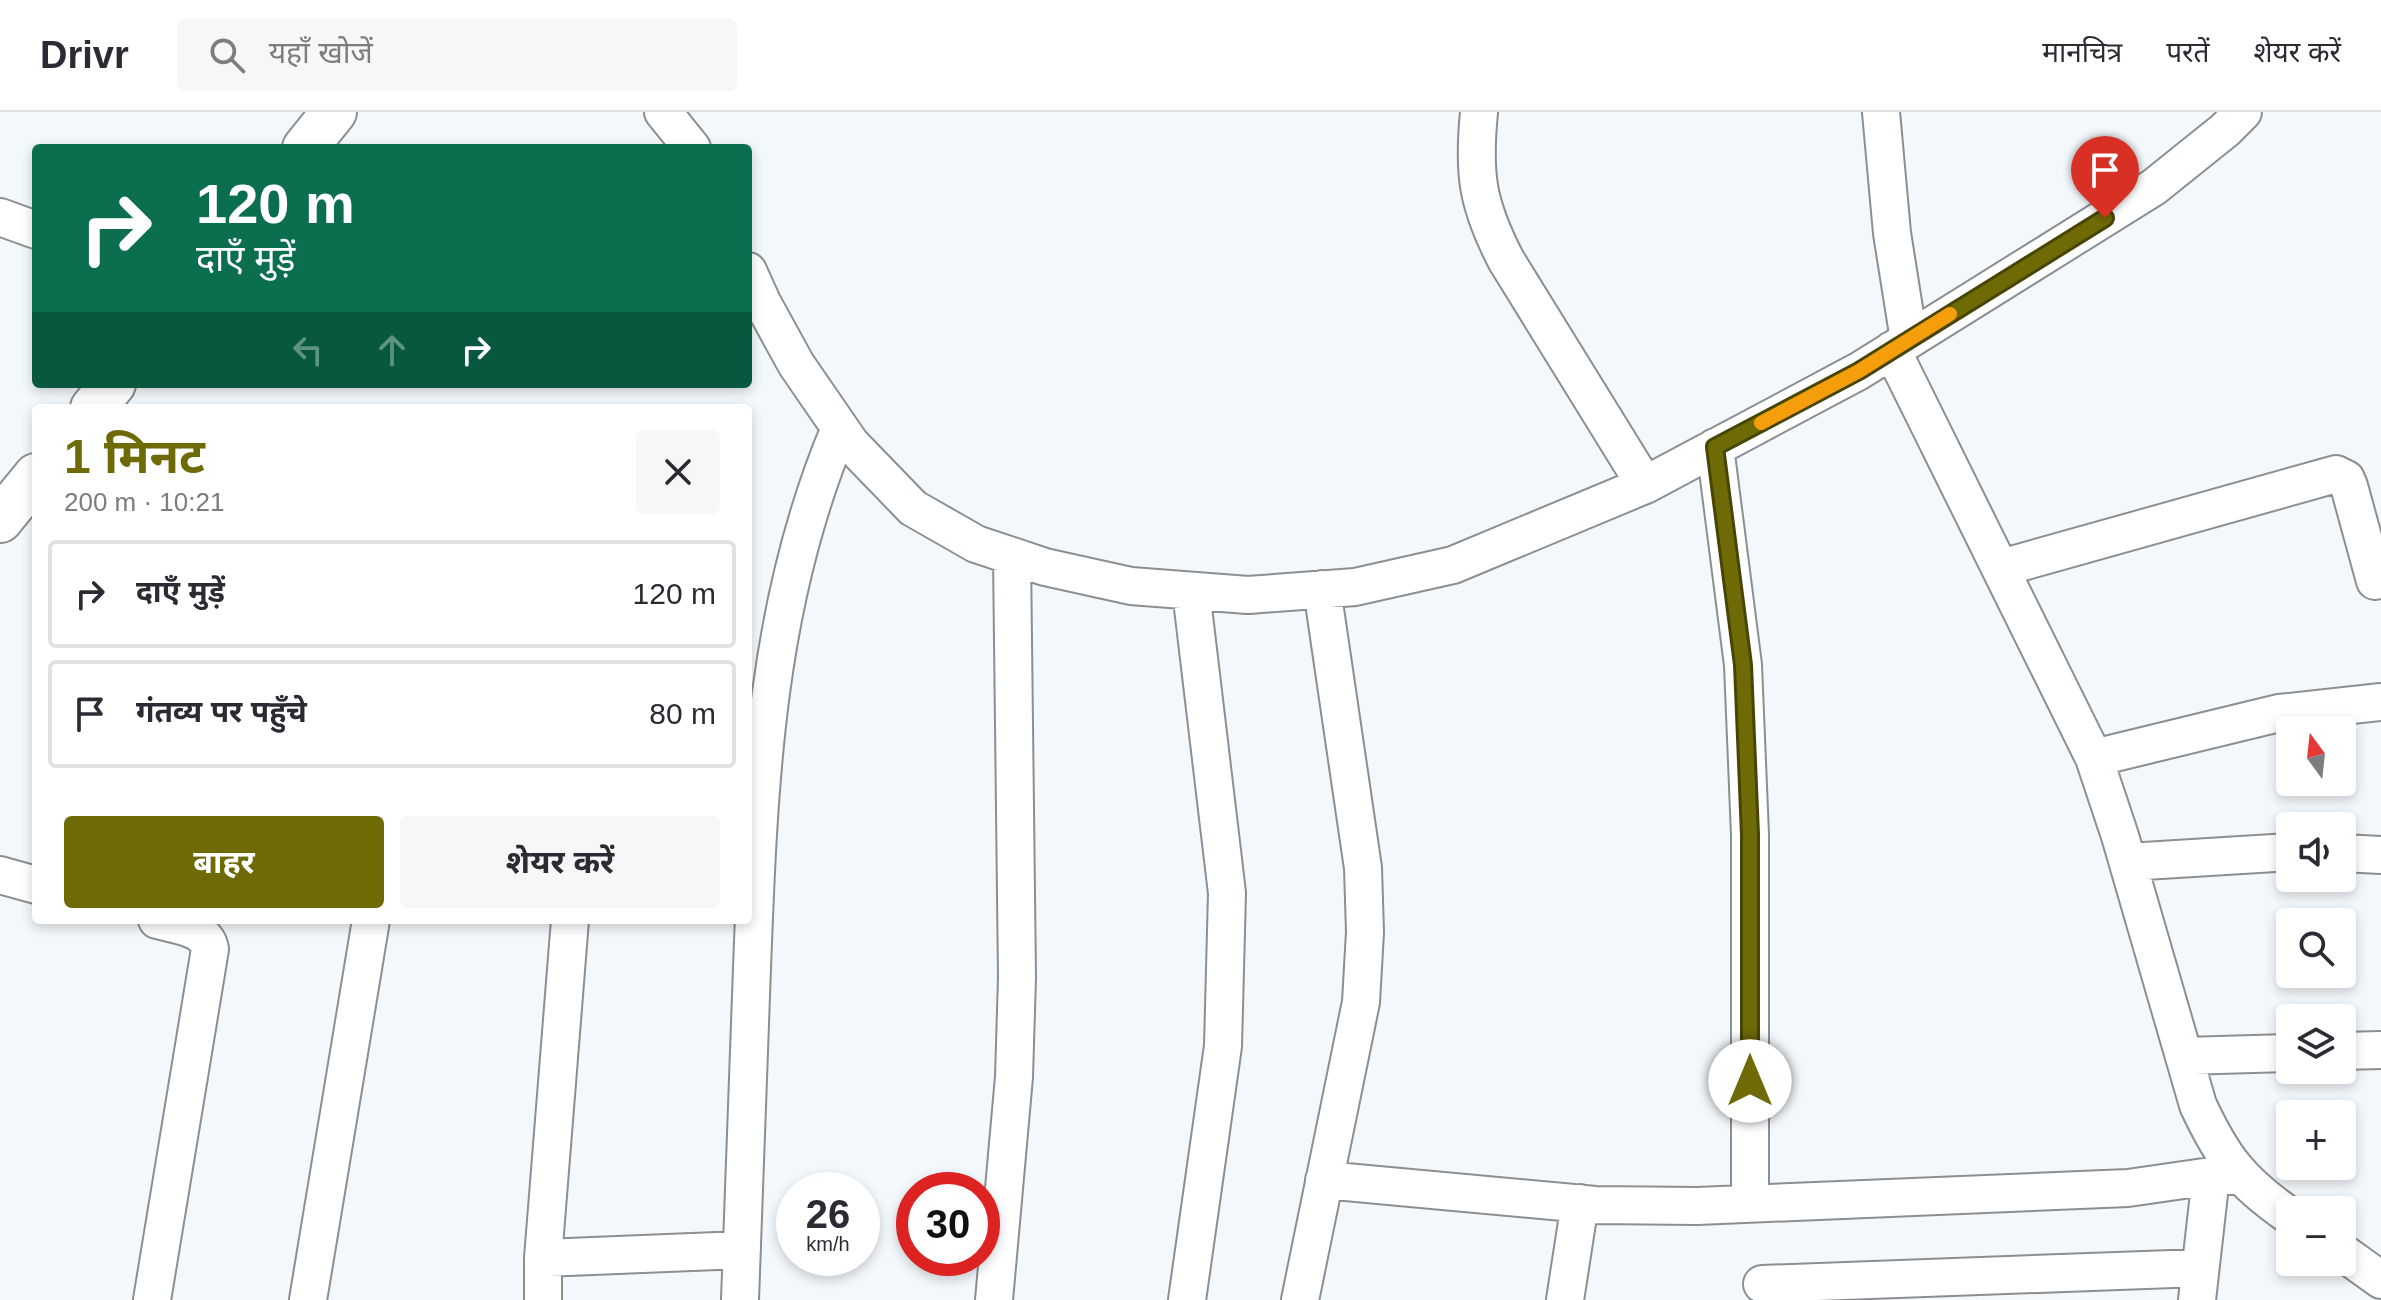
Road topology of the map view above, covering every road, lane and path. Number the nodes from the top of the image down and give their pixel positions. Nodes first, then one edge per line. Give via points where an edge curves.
1 (334, 112) edge
2 (663, 112) edge
3 (1479, 112) edge
4 (1881, 112) edge
5 (2243, 112) edge
6 (308, 144) edge
7 (689, 144) edge
8 (0, 217) edge
9 (32, 229) edge
10 (752, 279) edge
11 (1900, 345) junction
12 (110, 388) edge
13 (96, 404) edge
14 (840, 428) junction
15 (1715, 447) junction
16 (32, 481) edge
17 (1645, 485) junction
18 (0, 520) edge
19 (1012, 556) junction
20 (2001, 568) junction
21 (2375, 581) dead end
22 (1322, 589) junction
23 (1191, 591) junction
24 (2381, 702) edge
25 (2094, 758) junction
26 (2276, 853) edge
27 (2356, 854) edge
28 (2381, 855) edge
29 (2128, 862) junction
30 (0, 875) edge
31 (32, 884) edge
32 (182, 924) edge
33 (370, 924) edge
34 (570, 924) edge
35 (208, 928) edge
36 (2381, 1050) edge
37 (2356, 1051) edge
38 (2276, 1053) edge
39 (2184, 1056) junction
40 (2226, 1176) junction
41 (1324, 1180) junction
42 (1580, 1203) junction
43 (1750, 1203) junction
44 (2276, 1207) edge
45 (742, 1250) junction
46 (543, 1258) junction
47 (2356, 1263) edge
48 (2381, 1282) edge
49 (1762, 1284) dead end
50 (2198, 1284) edge
51 (152, 1300) edge
52 (308, 1300) edge
53 (543, 1300) edge
54 (740, 1300) edge
55 (994, 1300) edge
56 (1187, 1300) edge
57 (1300, 1300) edge
58 (1565, 1300) edge
59 (2379, 1300) edge

1 - 6 street
2 - 7 street
3 - 17 street via 1477,178 1490,229
4 - 11 street
5 - 11 street via 2154,187
8 - 9 street
10 - 14 street via 796,364
11 - 15 street
11 - 20 street
12 - 13 street
14 - 19 street via 913,508 976,544
14 - 45 street via 807,516 767,710
15 - 17 street
15 - 43 street via 1744,680 1750,835
16 - 18 street
17 - 22 street via 1453,565
19 - 23 street via 1131,586
19 - 55 street via 1017,977 1014,1077
20 - 21 street via 2336,474 2349,486
20 - 25 street
22 - 23 street via 1248,595
22 - 41 street via 1363,868 1365,932 1361,1002
23 - 56 street via 1227,893 1223,1046
24 - 25 street via 2279,713
25 - 29 street
26 - 29 street
27 - 28 street
29 - 39 street
30 - 31 street
32 - 35 street
33 - 52 street
34 - 46 street
35 - 51 street via 210,949
36 - 37 street
38 - 39 street
39 - 40 street
40 - 43 street via 2128,1188
40 - 44 street
40 - 50 street
41 - 42 street
41 - 57 street
42 - 43 street
42 - 58 street
45 - 46 street
45 - 54 street
46 - 53 street
47 - 48 street
48 - 59 street
49 - 50 street

